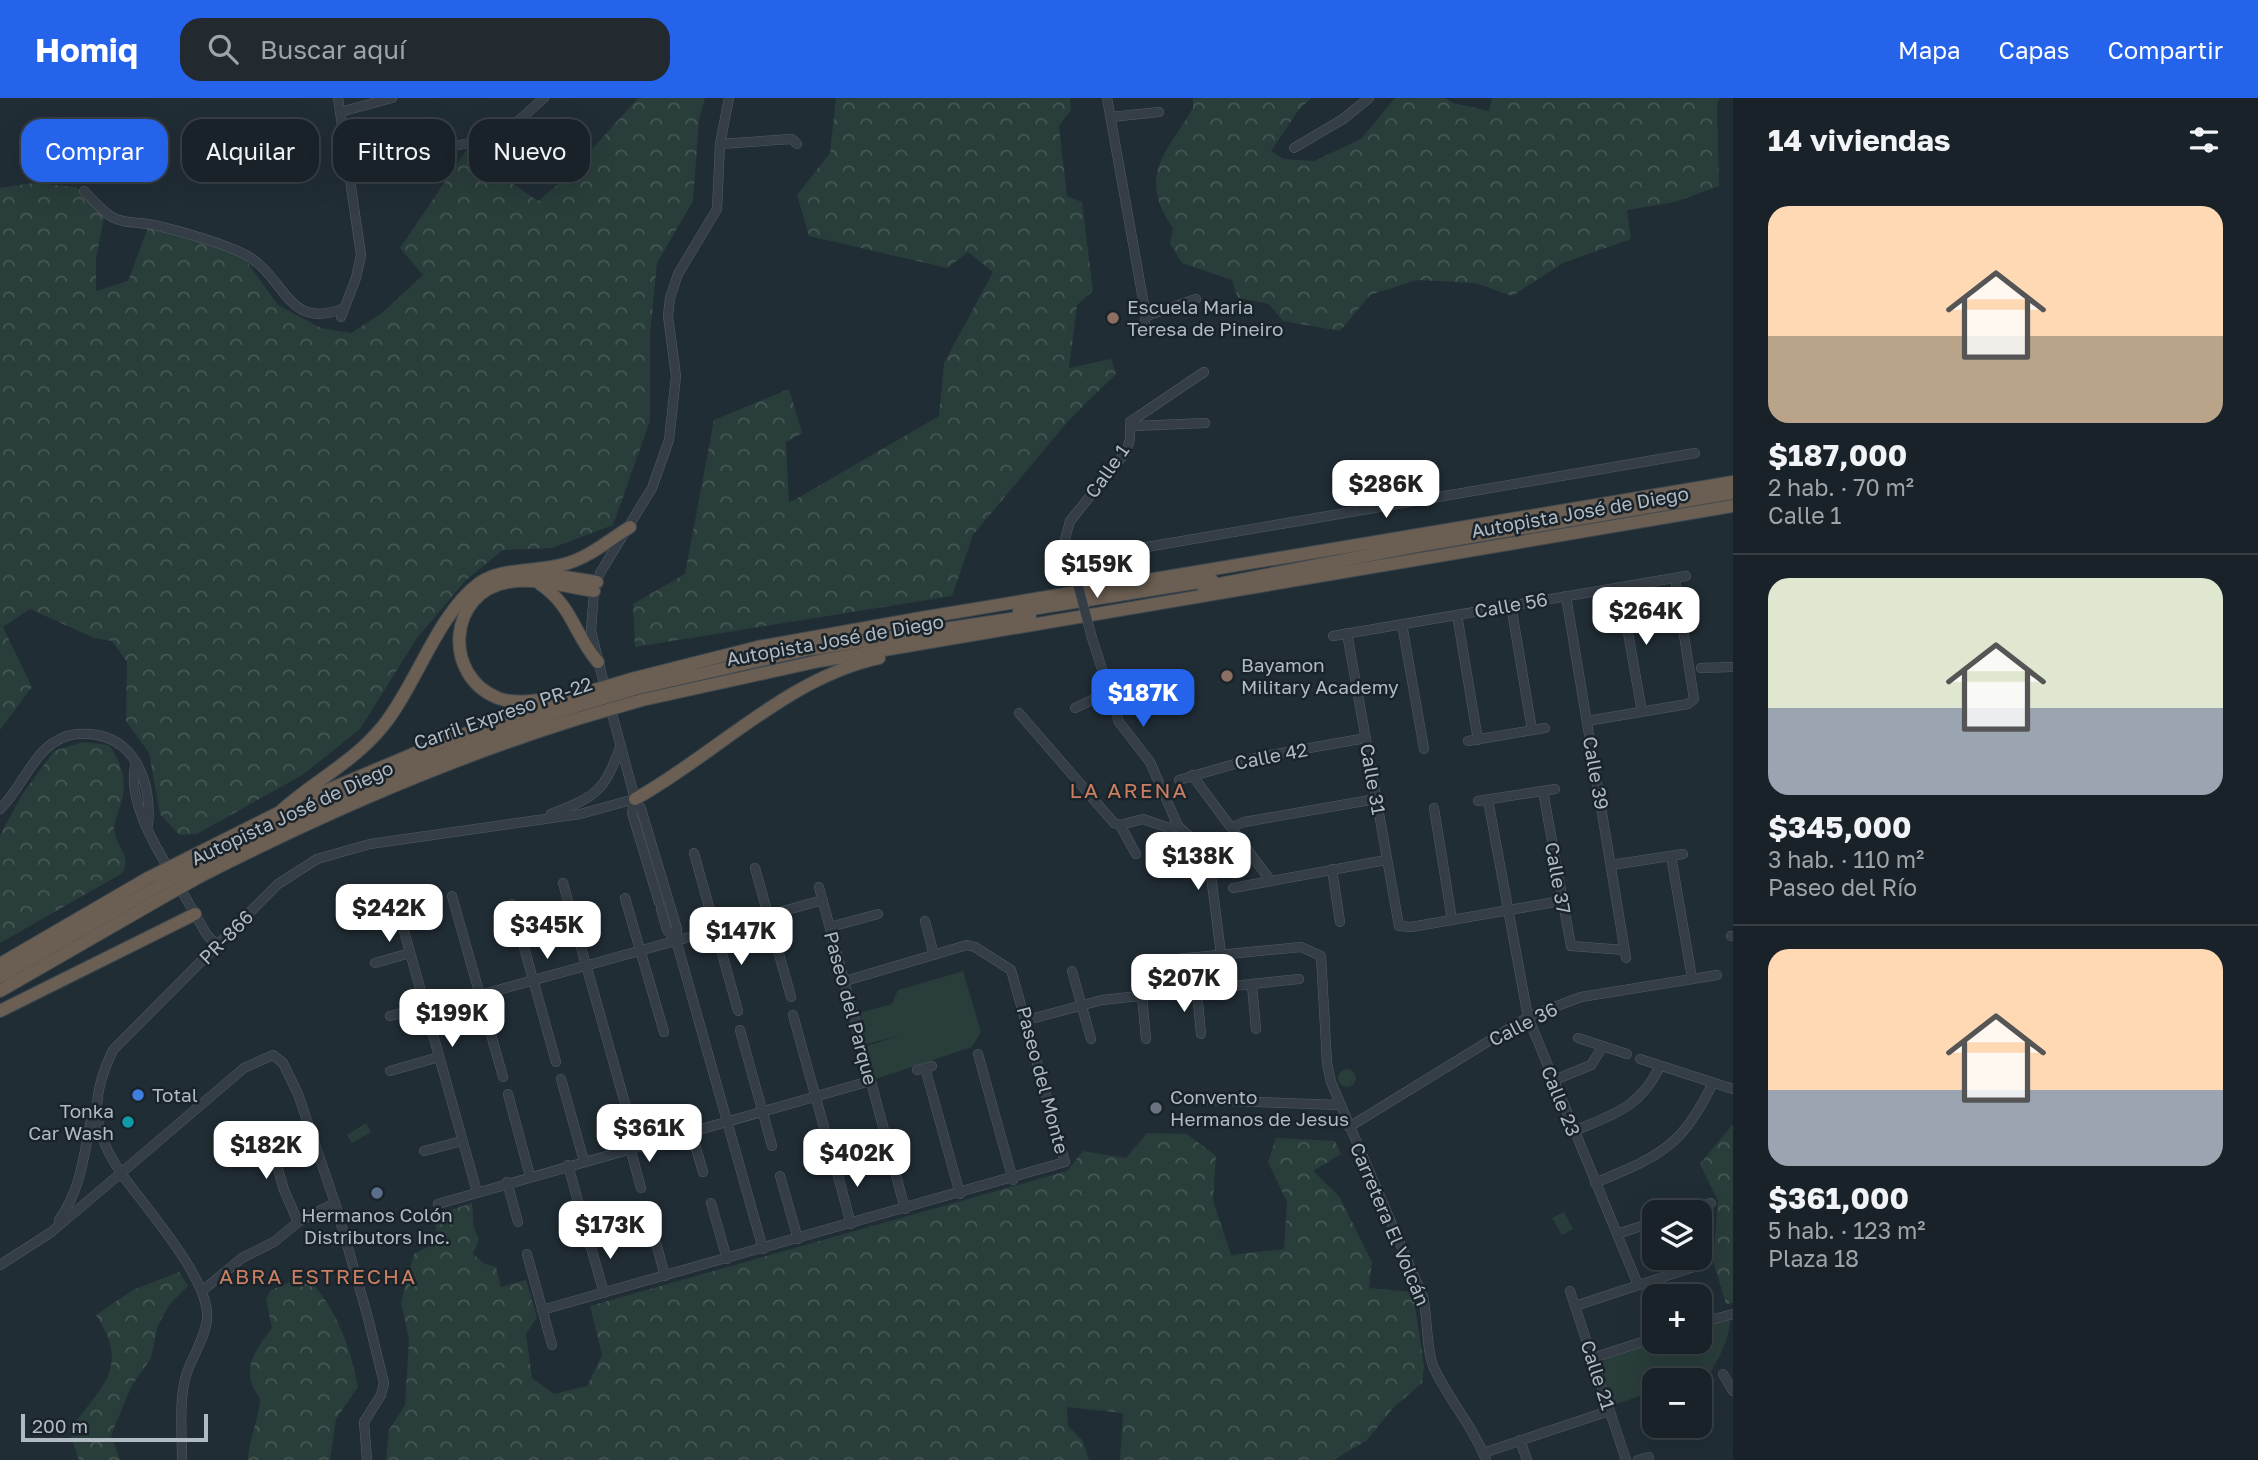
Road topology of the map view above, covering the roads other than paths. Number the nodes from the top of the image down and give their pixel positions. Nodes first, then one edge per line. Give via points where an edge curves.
1 (338, 98) edge
2 (392, 98) edge
3 (544, 98) edge
4 (729, 98) edge
5 (1107, 98) edge
6 (1369, 98) edge
7 (340, 112) junction
8 (1159, 112) dead end
9 (1111, 117) junction
10 (341, 119) edge
11 (720, 144) junction
12 (797, 144) dead end
13 (455, 147) edge
14 (1294, 148) dead end
15 (351, 182) edge
16 (84, 191) dead end
17 (1196, 299) dead end
18 (1146, 316) junction
19 (1143, 332) dead end
20 (1204, 372) dead end
21 (1130, 422) junction
22 (1205, 423) dead end
23 (1695, 453) dead end
24 (1733, 482) edge
25 (1733, 493) edge
26 (1733, 506) edge
27 (630, 527) junction
28 (1073, 565) junction
29 (1686, 576) dead end
30 (534, 577) junction
31 (1675, 578) junction
32 (596, 586) junction
33 (1620, 587) junction
34 (1566, 596) junction
35 (1511, 606) junction
36 (1457, 615) junction
37 (1402, 624) junction
38 (983, 633) junction
39 (1347, 633) junction
40 (1333, 635) dead end
41 (597, 662) junction
42 (1733, 667) edge
43 (1702, 668) dead end
44 (638, 689) junction
45 (1107, 693) junction
46 (574, 704) junction
47 (1075, 708) dead end
48 (1642, 712) junction
49 (1019, 713) dead end
50 (1587, 721) junction
51 (1545, 728) dead end
52 (1532, 730) junction
53 (1366, 738) junction
54 (621, 743) junction
55 (1424, 749) dead end
56 (1192, 775) junction
57 (1179, 780) dead end
58 (1555, 789) dead end
59 (1543, 790) junction
60 (635, 799) junction
61 (1376, 799) junction
62 (1434, 808) dead end
63 (0, 809) edge
64 (281, 811) junction
65 (538, 819) junction
66 (1120, 825) junction
67 (1178, 826) junction
68 (1232, 827) junction
69 (694, 853) dead end
70 (1683, 853) dead end
71 (1136, 854) dead end
72 (1671, 856) junction
73 (1386, 860) junction
74 (1611, 865) junction
75 (193, 867) junction
76 (1332, 869) junction
77 (759, 871) dead end
78 (1270, 880) junction
79 (564, 883) dead end
80 (820, 887) dead end
81 (154, 888) junction
82 (1233, 888) dead end
83 (452, 896) dead end
84 (625, 898) dead end
85 (823, 900) junction
86 (1561, 901) junction
87 (512, 904) dead end
88 (1507, 911) junction
89 (399, 913) dead end
90 (195, 914) junction
91 (878, 914) dead end
92 (769, 915) junction
93 (1336, 916) dead end
94 (1452, 920) junction
95 (925, 921) dead end
96 (830, 927) junction
97 (715, 930) junction
98 (676, 940) junction
99 (218, 946) junction
100 (1591, 947) joint
101 (640, 951) junction
102 (410, 953) junction
103 (1221, 954) junction
104 (934, 955) junction
105 (1177, 959) dead end
106 (375, 963) dead end
107 (0, 964) edge
108 (587, 965) junction
109 (1072, 971) dead end
110 (1717, 975) dead end
111 (0, 977) edge
112 (1692, 978) junction
113 (1299, 979) dead end
114 (533, 980) junction
115 (845, 981) junction
116 (1252, 985) junction
117 (0, 991) edge
118 (1197, 991) junction
119 (480, 995) junction
120 (1142, 996) junction
121 (791, 997) dead end
122 (1081, 1005) junction
123 (425, 1009) junction
124 (738, 1011) dead end
125 (0, 1012) edge
126 (793, 1015) dead end
127 (390, 1016) dead end
128 (1528, 1017) junction
129 (1027, 1020) junction
130 (1256, 1029) dead end
131 (740, 1030) dead end
132 (665, 1032) dead end
133 (1202, 1034) dead end
134 (1578, 1038) dead end
135 (1146, 1039) dead end
136 (1091, 1040) dead end
137 (1603, 1046) junction
138 (978, 1054) dead end
139 (1627, 1054) dead end
140 (439, 1058) junction
141 (1640, 1059) dead end
142 (556, 1062) dead end
143 (1660, 1066) junction
144 (925, 1068) dead end
145 (390, 1071) dead end
146 (503, 1077) dead end
147 (561, 1079) dead end
148 (870, 1081) junction
149 (1552, 1081) junction
150 (1713, 1083) junction
151 (1733, 1089) edge
152 (97, 1092) junction
153 (508, 1094) dead end
154 (816, 1096) junction
155 (1176, 1099) dead end
156 (1340, 1105) junction
157 (763, 1111) junction
158 (728, 1121) junction
159 (1349, 1126) junction
160 (266, 1128) dead end
161 (691, 1131) junction
162 (825, 1131) dead end
163 (1574, 1131) junction
164 (462, 1141) junction
165 (772, 1146) dead end
166 (634, 1147) junction
167 (425, 1151) dead end
168 (583, 1161) junction
169 (834, 1161) dead end
170 (568, 1165) junction
171 (702, 1172) dead end
172 (121, 1173) junction
173 (530, 1176) junction
174 (780, 1176) dead end
175 (1013, 1180) junction
176 (507, 1182) junction
177 (1595, 1183) junction
178 (641, 1188) dead end
179 (477, 1192) junction
180 (960, 1194) junction
181 (1696, 1196) dead end
182 (1698, 1200) edge
183 (335, 1203) junction
184 (711, 1203) dead end
185 (438, 1204) dead end
186 (579, 1205) dead end
187 (905, 1209) junction
188 (650, 1220) dead end
189 (298, 1222) junction
190 (518, 1222) dead end
191 (851, 1224) junction
192 (1642, 1226) edge
193 (48, 1234) junction
194 (1617, 1234) junction
195 (588, 1237) dead end
196 (798, 1239) junction
197 (763, 1249) junction
198 (527, 1254) dead end
199 (727, 1259) junction
200 (0, 1265) edge
201 (1684, 1270) edge
202 (666, 1276) junction
203 (1638, 1285) junction
204 (202, 1291) junction
205 (1570, 1291) dead end
206 (604, 1293) junction
207 (1575, 1306) junction
208 (542, 1310) junction
209 (1733, 1314) edge
210 (1712, 1320) edge
211 (1642, 1342) edge
212 (552, 1345) dead end
213 (1592, 1358) junction
214 (1723, 1374) dead end
215 (1733, 1391) edge
216 (1609, 1411) junction
217 (1521, 1440) junction
218 (1484, 1457) edge
219 (1649, 1457) dead end
220 (182, 1460) edge
221 (367, 1460) edge
222 (1527, 1460) edge
223 (1626, 1460) edge
224 (1638, 1460) edge

1 - 7 street
2 - 7 street
3 - 13 street via 508,128
4 - 11 street
5 - 9 street
6 - 14 street
7 - 10 street
8 - 9 street
9 - 18 street
11 - 12 street via 778,138
11 - 27 street via 716,209 678,274 670,298 676,376 669,440 652,488
15 - 16 street via 361,255 356,278 343,312 318,316 293,304 248,257 155,225 120,220
17 - 18 street
18 - 19 street
20 - 21 street
21 - 22 street via 1135,426
21 - 28 street, Calle 1 via 1126,452 1070,521 1065,539
23 - 28 street
24 - 44 highway, Autopista José de Diego via 758,647
25 - 44 highway via 1192,589 812,649
26 - 38 highway, Autopista José de Diego
27 - 30 highway via 583,557
27 - 32 street
28 - 45 street, Calle 1, bridge
29 - 31 street, Calle 56
30 - 32 highway
30 - 41 highway via 568,611 583,646
30 - 46 highway via 503,583 481,594 463,616 458,651 475,682 499,698
30 - 64 highway via 495,576 472,589 451,614 407,693 381,728 340,769
31 - 33 street, Calle 56
31 - 48 street via 1694,699
32 - 41 street via 591,631
33 - 34 street, Calle 56
33 - 48 street
34 - 35 street, Calle 56
34 - 50 street, Calle 39
35 - 36 street, Calle 56
35 - 52 street
36 - 37 street, Calle 56
36 - 52 street via 1473,740
37 - 39 street, Calle 56
37 - 55 street
38 - 44 highway, Autopista José de Diego
38 - 60 highway via 949,645 870,660 831,676 778,705
39 - 40 street, Calle 56
39 - 53 street, Calle 31
41 - 54 street
42 - 43 street
44 - 46 highway, Autopista José de Diego, bridge
44 - 46 highway, Autopista José de Diego, bridge
45 - 47 street
45 - 67 street, Calle 1 via 1119,722 1150,762
46 - 64 highway, Autopista José de Diego via 444,741
46 - 75 highway, Autopista José de Diego via 295,829
48 - 50 street
49 - 66 street
50 - 74 street, Calle 39
51 - 52 street
53 - 56 street, Calle 42 via 1259,757
53 - 61 street, Calle 31
54 - 60 street
54 - 65 street via 608,780 597,793
56 - 57 street, Calle 42
56 - 68 street
58 - 59 street
59 - 86 street, Calle 37
59 - 88 street, Calle 23 via 1483,800
60 - 65 street, PR-866 / PR-866 via 580,814
60 - 98 street via 677,929
60 - 98 street via 632,813 648,869 667,930
61 - 68 street
61 - 73 street, Calle 31
62 - 94 street
63 - 90 street via 46,748 62,737 82,733 123,744 141,772 148,825 160,855
64 - 75 highway, Autopista José de Diego
65 - 99 street, PR-866 / PR-866 via 370,844 317,859 278,884
66 - 67 street via 1143,819 1169,828
66 - 71 street
67 - 103 street via 1199,845 1210,868
68 - 78 street
69 - 97 street
70 - 72 street
72 - 74 street
72 - 112 street
73 - 76 street
73 - 94 street, Calle 31 via 1399,926
74 - 100 street, Calle 39 via 1626,954
75 - 81 highway, Autopista José de Diego, bridge
75 - 81 highway, Autopista José de Diego, bridge
76 - 78 street
76 - 93 street
77 - 92 street
78 - 82 street
79 - 108 street
80 - 85 street, Paseo del Parque
81 - 107 highway, Autopista José de Diego
81 - 111 highway
81 - 117 highway, Autopista José de Diego
83 - 119 street
84 - 101 street
85 - 92 street
85 - 96 street, Paseo del Parque
86 - 88 street
86 - 100 street, Calle 37 via 1571,946
87 - 114 street
88 - 94 street
88 - 128 street, Calle 23
89 - 102 street
90 - 99 street
90 - 125 highway
91 - 96 street
92 - 97 street
92 - 121 street
95 - 104 street
96 - 115 street, Paseo del Parque
97 - 98 street
97 - 124 street
98 - 101 street
98 - 158 street
99 - 152 street, PR-866 / PR-866 via 113,1050
101 - 108 street
101 - 132 street
102 - 106 street
102 - 123 street
103 - 105 street, Carretera El Volcán
103 - 156 street, Carretera El Volcán via 1301,947 1321,956 1326,1063
104 - 115 street, Paseo del Monte
104 - 129 street, Paseo del Monte via 967,945 1011,970
108 - 114 street
108 - 166 street
109 - 122 street
110 - 112 street, Calle 36
112 - 128 street, Calle 36 via 1581,997
113 - 116 street
114 - 119 street
114 - 142 street
115 - 148 street, Paseo del Parque
116 - 118 street
116 - 130 street
118 - 120 street
118 - 133 street
119 - 123 street
119 - 146 street
120 - 122 street
120 - 135 street
122 - 129 street
122 - 136 street
123 - 127 street
123 - 140 street
126 - 154 street
128 - 149 street, Calle 23
128 - 159 street, Calle 36
129 - 175 street, Paseo del Monte via 1065,1162
131 - 157 street
134 - 137 street
137 - 139 street
137 - 149 street via 1591,1065
138 - 175 street
140 - 145 street
140 - 164 street
141 - 143 street
143 - 150 street
143 - 163 street via 1639,1099
144 - 180 street
147 - 168 street
148 - 154 street
148 - 187 street, Paseo del Parque
149 - 163 street, Calle 23
150 - 151 street
150 - 177 street via 1694,1121 1675,1142 1647,1161
152 - 172 street, PR-866 / PR-866 via 102,1139
152 - 193 street via 80,1177 69,1207
153 - 173 street
154 - 157 street
154 - 162 street
155 - 156 street
156 - 159 street, Carretera El Volcán
157 - 158 street
157 - 165 street
158 - 161 street
158 - 197 street
159 - 218 street, Carretera El Volcán via 1423,1297 1432,1365
160 - 189 street
161 - 166 street
161 - 171 street
163 - 177 street, Calle 23
164 - 167 street
164 - 179 street
166 - 168 street
166 - 178 street
168 - 170 street
169 - 191 street
170 - 173 street
170 - 186 street
172 - 183 street via 244,1069 273,1055 283,1063 298,1094
172 - 193 street
172 - 204 street, PR-866
173 - 176 street
174 - 196 street
175 - 180 street, Paseo del Monte
176 - 179 street
176 - 190 street
177 - 194 street, Calle 23
179 - 185 street
180 - 187 street, Paseo del Monte
181 - 182 street
183 - 189 street
183 - 221 street via 384,1383 363,1422
184 - 199 street
187 - 191 street, Paseo del Monte
188 - 202 street
189 - 204 street
191 - 196 street, Paseo del Monte
192 - 194 street
193 - 200 street
194 - 203 street, Calle 23
195 - 206 street
196 - 197 street, Paseo del Monte
197 - 199 street, Paseo del Monte
198 - 208 street
199 - 202 street, Paseo del Monte
201 - 203 street
202 - 206 street, Paseo del Monte
203 - 207 street
204 - 220 street via 207,1317 185,1378
205 - 207 street, Calle 21
206 - 208 street, Paseo del Monte
207 - 213 street, Calle 21
208 - 212 street
209 - 210 street
211 - 213 street
213 - 216 street, Calle 21
214 - 215 street
216 - 217 street
216 - 223 street, Calle 21
217 - 218 street
217 - 222 street
219 - 224 street

